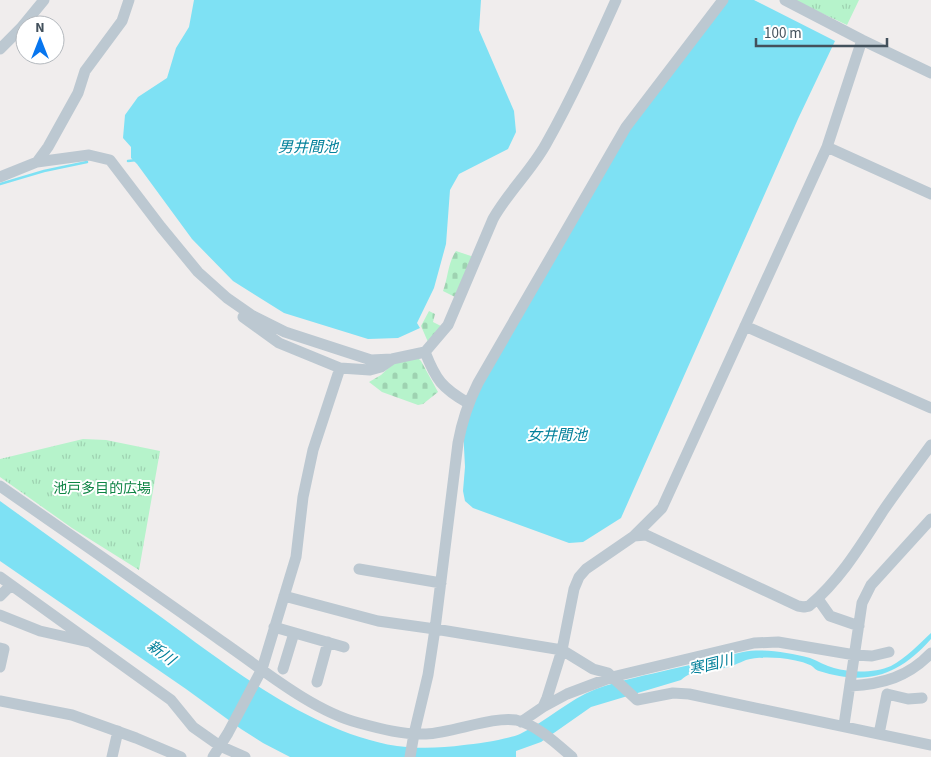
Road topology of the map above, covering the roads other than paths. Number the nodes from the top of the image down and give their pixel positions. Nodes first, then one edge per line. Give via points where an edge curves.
1 (44, 0) edge
2 (129, 0) edge
3 (616, 0) edge
4 (723, 0) edge
5 (786, 0) edge
6 (862, 40) junction
7 (0, 49) edge
8 (931, 73) edge
9 (827, 147) junction
10 (37, 162) junction
11 (0, 177) edge
12 (931, 194) edge
13 (227, 298) junction
14 (745, 326) junction
15 (424, 352) junction
16 (392, 359) junction
17 (340, 368) junction
18 (468, 403) junction
19 (931, 408) edge
20 (931, 445) edge
21 (0, 486) edge
22 (931, 519) edge
23 (634, 536) junction
24 (359, 569) dead end
25 (0, 577) edge
26 (440, 583) junction
27 (12, 585) junction
28 (0, 596) edge
29 (284, 596) junction
30 (818, 599) junction
31 (0, 615) edge
32 (859, 626) junction
33 (274, 627) junction
34 (435, 628) junction
35 (294, 633) junction
36 (328, 642) junction
37 (95, 644) junction
38 (344, 646) dead end
39 (0, 648) edge
40 (562, 650) junction
41 (889, 652) dead end
42 (931, 653) edge
43 (855, 658) junction
44 (0, 667) edge
45 (283, 669) dead end
46 (261, 671) junction
47 (614, 679) junction
48 (317, 682) dead end
49 (851, 684) junction
50 (922, 698) dead end
51 (0, 701) edge
52 (543, 707) junction
53 (525, 723) junction
54 (844, 725) junction
55 (118, 731) junction
56 (879, 734) junction
57 (413, 737) junction
58 (931, 745) edge
59 (220, 746) junction
60 (112, 757) edge
61 (181, 757) edge
62 (213, 757) edge
63 (245, 757) edge
64 (410, 757) edge
65 (572, 757) edge

1 - 7 street
2 - 10 street via 122,21 85,71 78,93
3 - 15 street via 546,144 493,219 448,325
4 - 18 street via 626,127
5 - 6 street
6 - 8 street
6 - 9 street
9 - 12 street
9 - 14 street
10 - 11 street
10 - 13 street via 89,155 110,160 192,264
13 - 16 street via 285,332 371,360
13 - 17 street via 228,306 279,343
14 - 19 street
14 - 23 street via 662,508
15 - 16 street
15 - 18 street via 438,381
16 - 17 street via 370,370
17 - 29 street via 313,450 303,497 296,557
18 - 26 street via 458,443
20 - 30 street via 851,560
21 - 46 street
22 - 32 street via 871,585 862,603
23 - 30 street via 646,534 798,606 809,606
23 - 40 street via 579,577
24 - 26 street
25 - 27 street
26 - 34 street
27 - 28 street
27 - 37 street
29 - 33 street
29 - 34 street via 378,621
30 - 32 street via 830,616
31 - 37 street via 40,631
32 - 43 street
33 - 35 street
33 - 46 street
34 - 40 street
34 - 57 street
35 - 36 street
35 - 45 street
36 - 38 street
36 - 48 street
37 - 59 street via 172,700 193,727
39 - 44 street via 4,649
40 - 47 street
40 - 52 street
41 - 43 street
42 - 49 street via 900,676 874,684
43 - 47 street via 778,642 754,643
43 - 49 street
46 - 57 street via 332,712
46 - 59 street
47 - 52 street via 567,694
47 - 54 street via 637,700 673,693 689,694
49 - 54 street
50 - 56 street via 908,699 887,694
51 - 55 street via 72,715
52 - 53 street
53 - 57 street via 494,721
53 - 65 street
54 - 56 street
55 - 60 street
55 - 61 street
56 - 58 street
57 - 64 street
59 - 62 street
59 - 63 street

